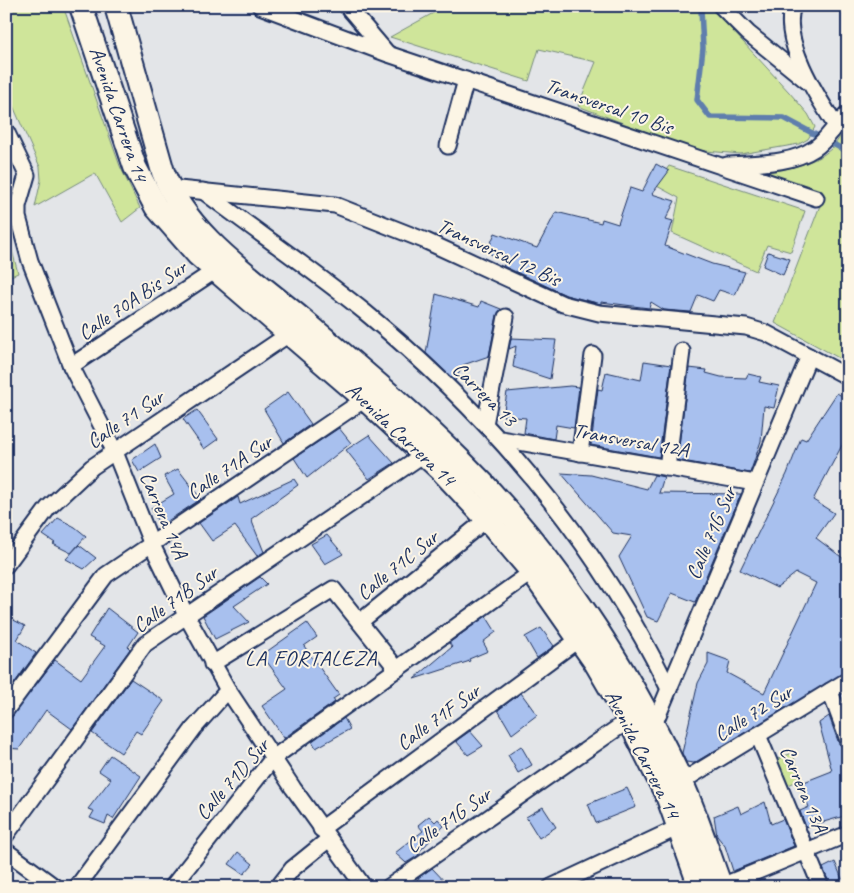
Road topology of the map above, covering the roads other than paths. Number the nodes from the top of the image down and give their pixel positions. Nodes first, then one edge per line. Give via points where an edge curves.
1 (81, 6) edge
2 (116, 6) edge
3 (260, 6) edge
4 (347, 6) edge
5 (721, 6) edge
6 (793, 6) edge
7 (388, 54) junction
8 (466, 80) junction
9 (808, 82) junction
10 (848, 114) edge
11 (834, 129) junction
12 (6, 131) edge
13 (448, 146) dead end
14 (720, 166) junction
15 (169, 188) junction
16 (202, 191) junction
17 (816, 198) dead end
18 (18, 206) junction
19 (6, 220) edge
20 (216, 270) junction
21 (506, 317) dead end
22 (289, 334) junction
23 (682, 351) dead end
24 (593, 355) dead end
25 (809, 356) junction
26 (71, 366) junction
27 (848, 377) edge
28 (365, 399) junction
29 (485, 424) junction
30 (500, 439) junction
31 (115, 452) junction
32 (580, 453) junction
33 (424, 454) junction
34 (667, 468) junction
35 (755, 483) junction
36 (487, 519) junction
37 (152, 544) junction
38 (6, 565) edge
39 (532, 572) junction
40 (186, 615) junction
41 (361, 622) junction
42 (580, 639) junction
43 (212, 664) junction
44 (397, 669) junction
45 (848, 680) edge
46 (669, 689) junction
47 (228, 690) junction
48 (830, 691) junction
49 (6, 710) edge
50 (629, 720) junction
51 (653, 727) junction
52 (758, 735) junction
53 (848, 740) edge
54 (273, 758) junction
55 (681, 782) junction
56 (679, 827) junction
57 (325, 834) junction
58 (848, 834) edge
59 (6, 835) edge
60 (6, 851) edge
61 (806, 851) junction
62 (55, 887) edge
63 (77, 887) edge
64 (172, 887) edge
65 (278, 887) edge
66 (364, 887) edge
67 (389, 887) edge
68 (551, 887) edge
69 (715, 887) edge
70 (821, 887) edge

1 - 20 main road, Avenida Carrera 14 via 144,188 173,228
2 - 15 main road, Avenida Carrera 14
3 - 7 street, Transversal 10 Bis
4 - 7 street
5 - 9 street via 748,33
6 - 9 street via 792,40
7 - 8 street, Transversal 10 Bis
8 - 13 street
8 - 14 street, Transversal 10 Bis
9 - 11 street
10 - 11 street
11 - 14 street via 815,148 782,161
12 - 18 street, Carrera 14A via 27,175
14 - 17 street, Transversal 10 Bis
15 - 16 street, Transversal 12 Bis
15 - 51 main road, Avenida Carrera 14 via 188,218 204,235 408,410 481,481 566,585
16 - 25 street, Transversal 12 Bis via 335,205 563,304 599,313 746,327 766,333
16 - 29 street, Carrera 13 via 365,313
18 - 19 street
18 - 26 street, Carrera 14A via 30,261
20 - 22 main road, Avenida Carrera 14
20 - 26 street, Calle 70A Bis Sur
21 - 29 street
22 - 28 main road, Avenida Carrera 14
22 - 31 street, Calle 71 Sur
23 - 34 street
24 - 32 street
25 - 27 street, Transversal 12 Bis
25 - 35 street, Calle 71G Sur
26 - 31 street, Carrera 14A
28 - 33 main road, Avenida Carrera 14
28 - 37 street, Calle 71A Sur
29 - 30 street, Carrera 13
30 - 32 street, Transversal 12A
30 - 46 street, Carrera 13 via 560,512 594,561 650,650
31 - 37 street, Carrera 14A
31 - 38 street, Calle 71 Sur via 92,467 48,508
32 - 34 street, Transversal 12A
33 - 36 main road, Avenida Carrera 14
33 - 40 street, Calle 71B Sur
34 - 35 street, Transversal 12A
35 - 46 street, Calle 71G Sur
36 - 39 main road, Avenida Carrera 14
36 - 41 street, Calle 71C Sur
37 - 40 street, Carrera 14A
37 - 49 street, Calle 71A Sur via 106,576
39 - 42 main road, Avenida Carrera 14
39 - 44 street, Calle 71D Sur
40 - 43 street, Carrera 14A
40 - 59 street, Calle 71B Sur via 145,644
41 - 43 street, Calle 71C Sur via 333,589
41 - 44 street
42 - 50 main road, Avenida Carrera 14
42 - 57 street, Calle 71F Sur
43 - 47 street, Carrera 14A
44 - 54 street, Calle 71D Sur
45 - 48 street, Calle 72 Sur
46 - 51 street, Calle 71G Sur
47 - 54 street, Carrera 14A
47 - 63 street via 194,728
48 - 52 street, Calle 72 Sur
48 - 53 street
50 - 56 main road, Avenida Carrera 14 via 653,765
50 - 67 street, Calle 71G Sur
51 - 55 main road, Avenida Carrera 14
52 - 55 street, Calle 72 Sur
52 - 61 street, Carrera 13A
54 - 57 street, Carrera 14A
54 - 64 street, Calle 71D Sur
55 - 69 main road, Avenida Carrera 14
56 - 68 street
56 - 69 main road, Avenida Carrera 14
57 - 65 street, Calle 71F Sur
57 - 66 street, Carrera 14A
58 - 61 street
60 - 62 street
61 - 69 street
61 - 70 street, Carrera 13A

